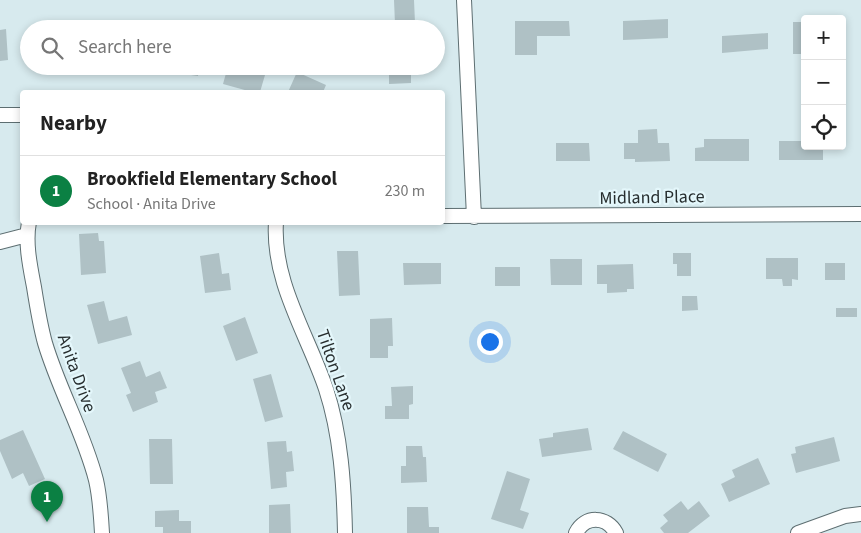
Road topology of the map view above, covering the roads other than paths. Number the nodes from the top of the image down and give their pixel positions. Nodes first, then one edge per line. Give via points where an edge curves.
1 (464, 0) edge
2 (0, 115) edge
3 (20, 115) edge
4 (861, 214) edge
5 (445, 216) edge
6 (474, 217) junction
7 (276, 225) edge
8 (28, 229) edge
9 (0, 242) edge
10 (861, 514) edge
11 (102, 533) edge
12 (346, 533) edge
13 (576, 533) edge
14 (616, 533) edge
15 (798, 533) edge

1 - 6 street
2 - 3 street
4 - 6 street, Midland Place
5 - 6 street, Midland Place
7 - 12 street, Tilton Lane via 277,260 282,278 318,365 334,419
8 - 9 street
8 - 11 street, Anita Drive via 31,272 46,344 94,474
10 - 15 street via 845,516
13 - 14 street via 584,523 598,520 611,525

